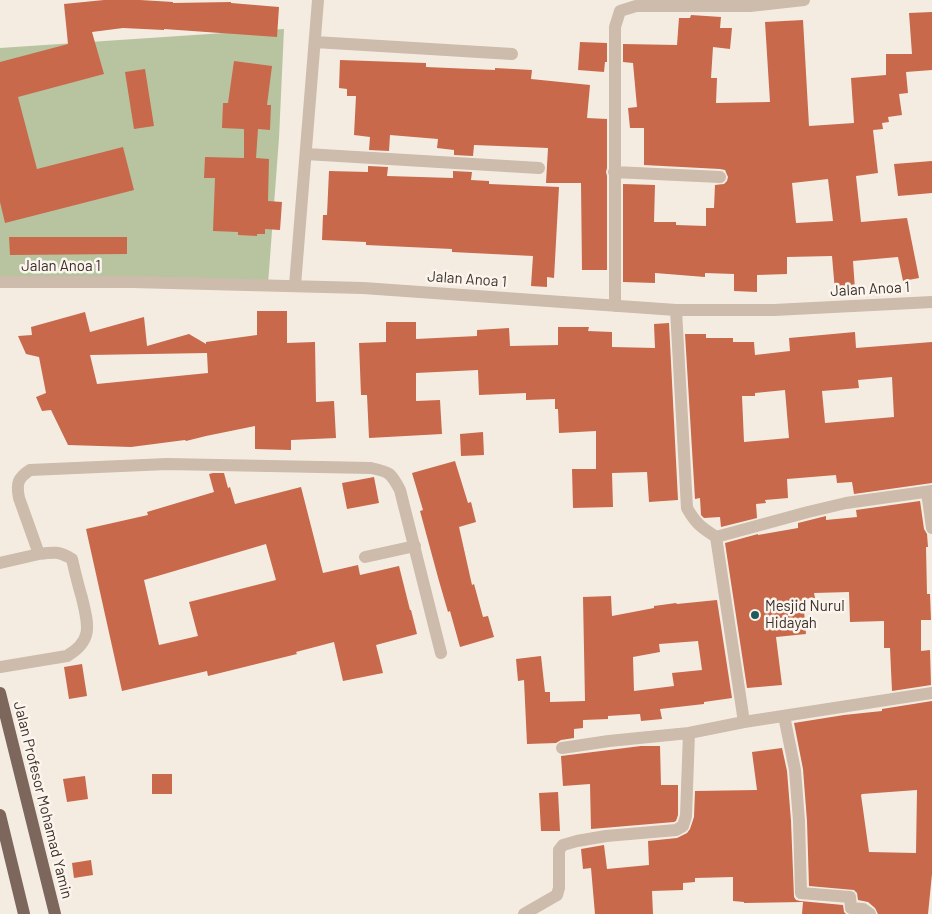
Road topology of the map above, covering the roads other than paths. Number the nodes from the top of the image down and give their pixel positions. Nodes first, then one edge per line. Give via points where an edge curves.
1 (318, 0) edge
2 (804, 0) edge
3 (750, 3) edge
4 (315, 42) junction
5 (512, 54) dead end
6 (306, 154) junction
7 (539, 168) dead end
8 (614, 172) junction
9 (720, 177) dead end
10 (0, 282) edge
11 (295, 285) junction
12 (932, 302) edge
13 (615, 306) junction
14 (676, 310) junction
15 (929, 491) edge
16 (932, 528) edge
17 (716, 537) junction
18 (415, 546) junction
19 (38, 554) junction
20 (366, 557) dead end
21 (0, 563) edge
22 (441, 653) dead end
23 (0, 666) edge
24 (932, 693) edge
25 (0, 694) edge
26 (784, 716) junction
27 (744, 722) junction
28 (689, 733) junction
29 (562, 748) dead end
30 (0, 816) edge
31 (24, 914) edge
32 (55, 914) edge
33 (524, 914) edge
34 (870, 914) edge

1 - 4 street
2 - 3 street
3 - 8 street via 636,6 620,11 615,27
4 - 5 street
4 - 6 street
6 - 7 street
6 - 11 street
8 - 9 street
8 - 13 street
10 - 11 street, Jalan Anoa 1
11 - 13 street, Jalan Anoa 1
12 - 14 street, Jalan Anoa 1 via 774,310
13 - 14 street, Jalan Anoa 1
14 - 17 street via 687,508 701,527
15 - 16 street
15 - 17 street via 846,503
17 - 27 street
18 - 19 street via 400,490 387,471 168,464 30,470 18,480 17,490
18 - 20 street
18 - 22 street
19 - 21 street
19 - 23 street via 55,552 72,559 88,624 86,635 83,643 67,656
24 - 26 street
25 - 32 main road, Jalan Profesor Mohamad Yamin
26 - 27 street
26 - 34 street via 800,820 801,893 850,897 851,908
27 - 28 street
28 - 29 street
28 - 33 street via 683,826 676,830 606,836 563,845 559,850 559,891 556,896
30 - 31 main road

